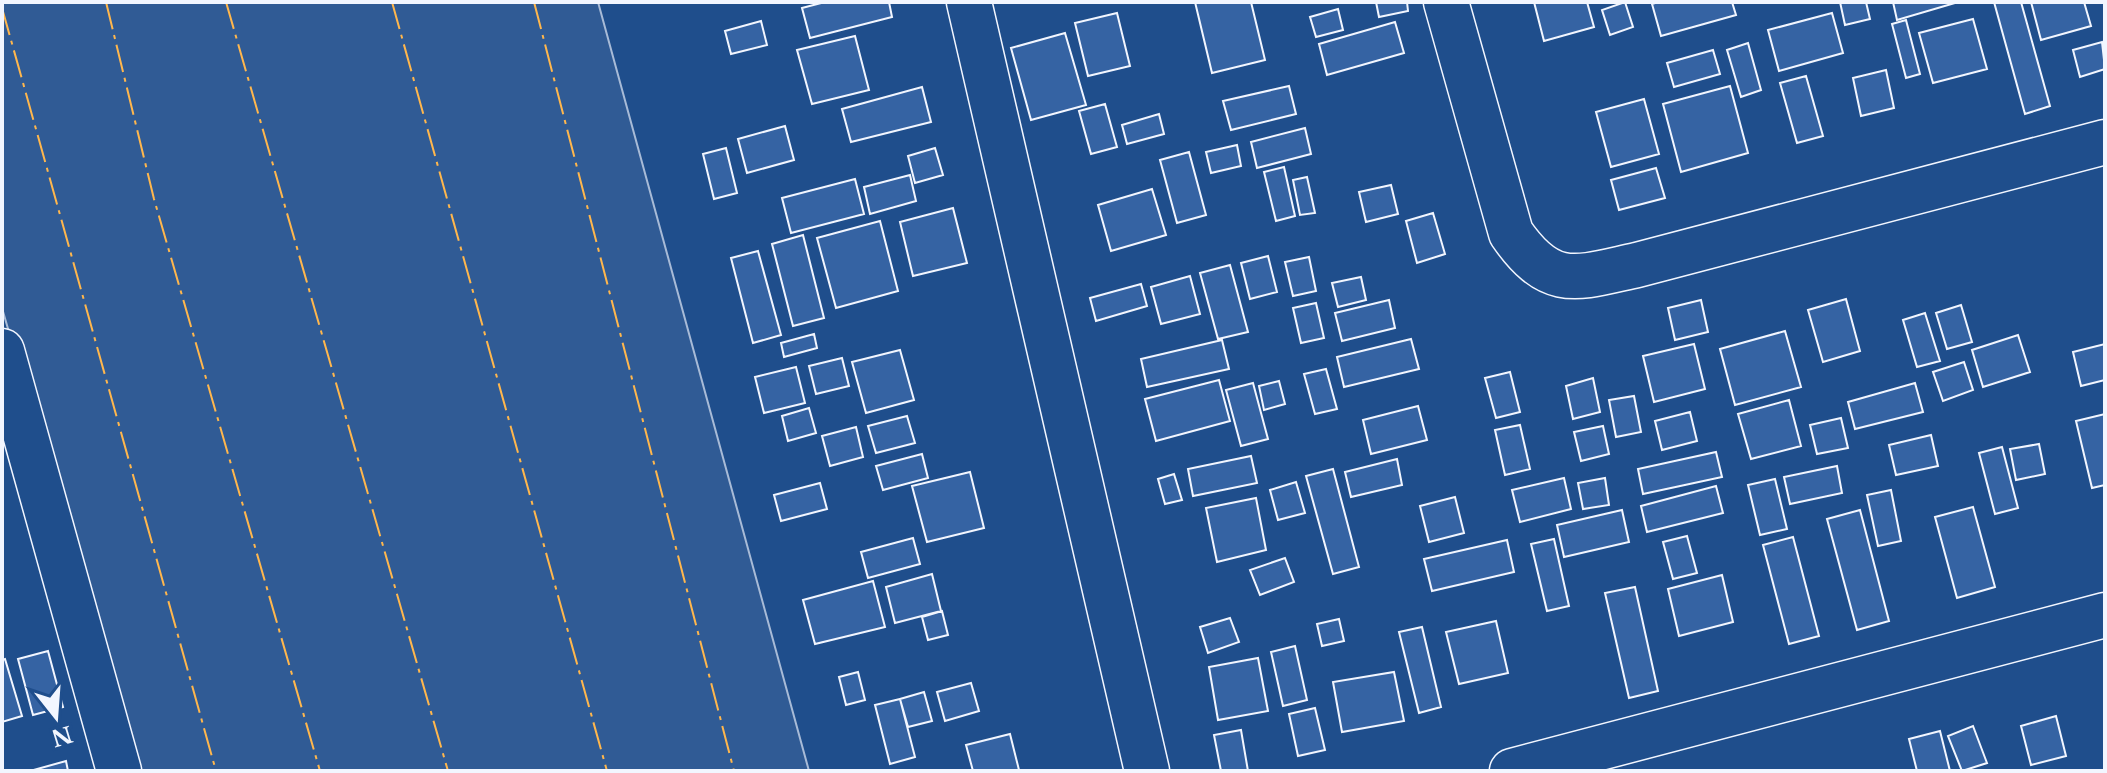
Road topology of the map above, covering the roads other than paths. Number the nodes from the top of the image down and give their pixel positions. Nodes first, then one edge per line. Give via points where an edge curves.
1 (969, 2) edge
2 (1446, 2) edge
3 (2105, 142) edge
4 (2, 351) edge
5 (2105, 615) edge
6 (1635, 754) edge
7 (119, 771) edge
8 (1147, 771) edge
9 (1512, 771) edge

1 - 8 street
2 - 3 street via 1511,233 1554,274 1576,278 1637,265
4 - 7 street
5 - 6 street
6 - 9 street

